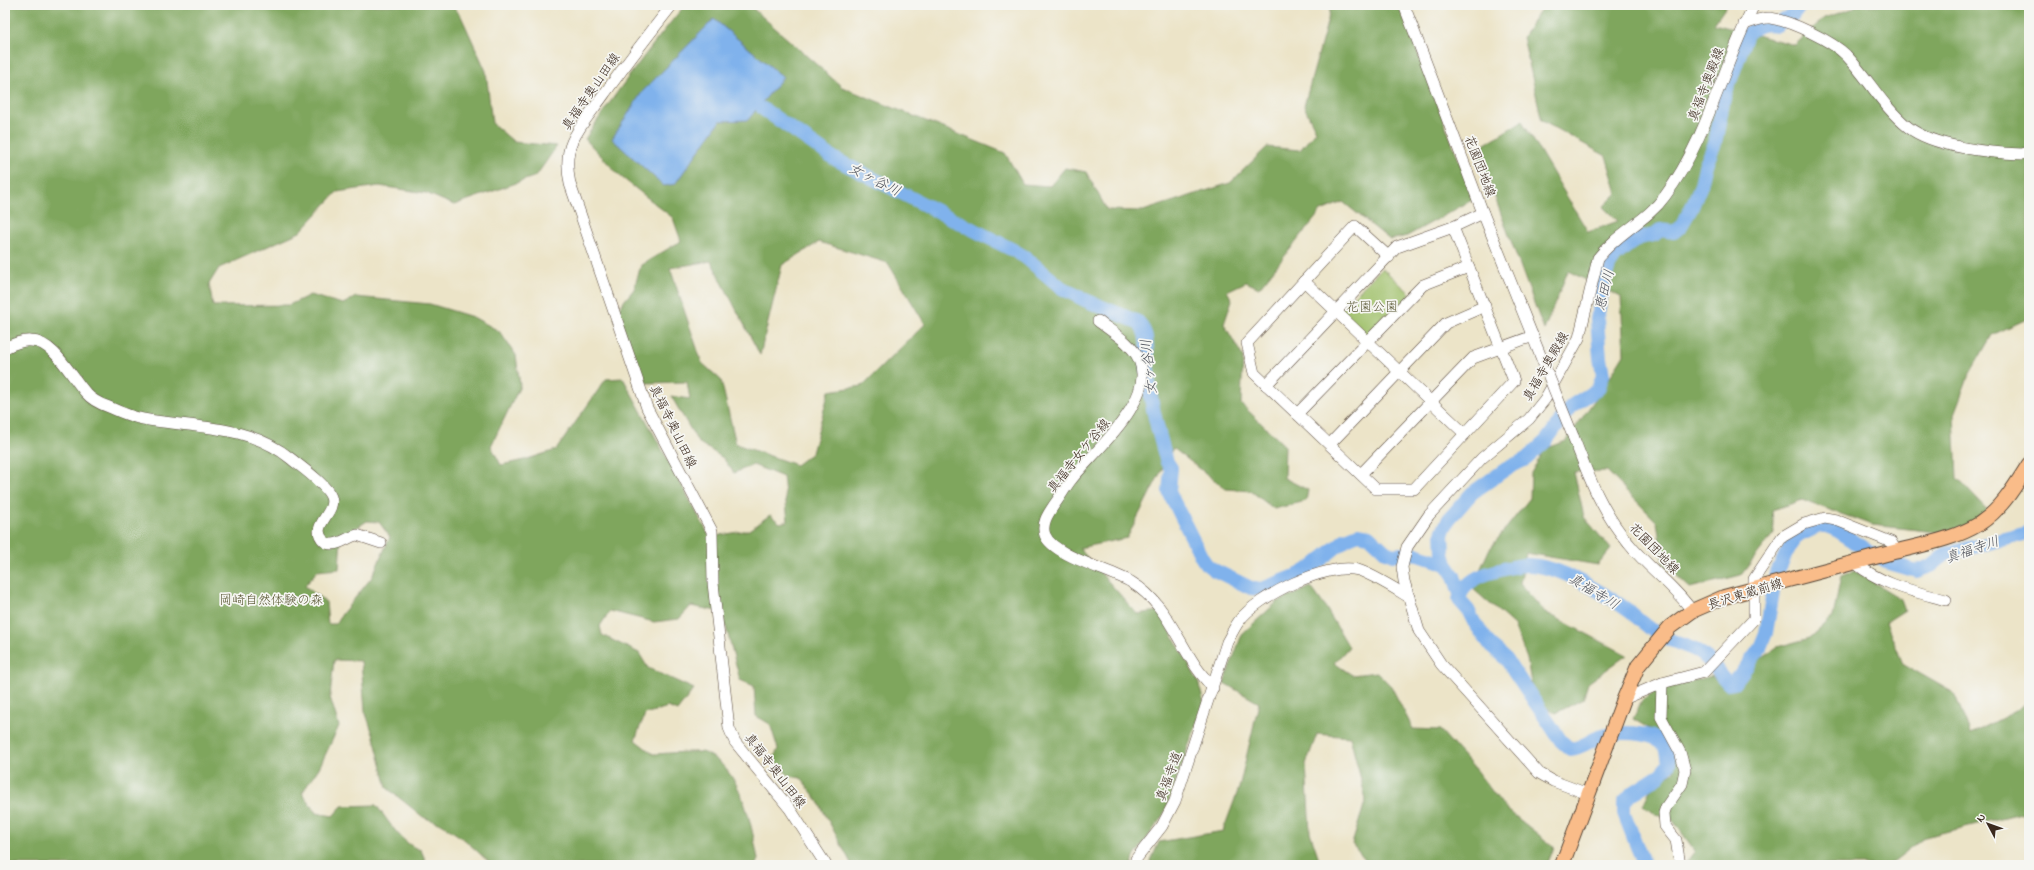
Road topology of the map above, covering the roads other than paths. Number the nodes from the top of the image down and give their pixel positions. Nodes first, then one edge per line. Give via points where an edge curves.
1 (672, 5) edge
2 (1404, 5) edge
3 (1754, 5) edge
4 (1744, 24) junction
5 (2029, 152) edge
6 (1483, 213) junction
7 (1453, 227) junction
8 (1388, 257) junction
9 (1469, 267) junction
10 (1304, 281) junction
11 (1485, 306) junction
12 (1336, 311) junction
13 (1098, 321) dead end
14 (1533, 336) junction
15 (1369, 342) junction
16 (5, 348) edge
17 (1502, 348) junction
18 (1400, 371) junction
19 (1266, 385) junction
20 (1431, 401) junction
21 (1297, 414) junction
22 (1466, 434) junction
23 (1330, 444) junction
24 (2029, 464) edge
25 (1361, 474) junction
26 (381, 543) dead end
27 (1893, 552) junction
28 (1858, 562) junction
29 (1758, 588) junction
30 (1409, 597) junction
31 (1946, 600) dead end
32 (1692, 611) junction
33 (1662, 683) junction
34 (1213, 688) junction
35 (1624, 699) junction
36 (1588, 794) junction
37 (826, 865) edge
38 (1135, 865) edge
39 (1562, 865) edge
40 (1680, 865) edge

1 - 37 street, 真福寺奥山田線 via 643,40 584,123 572,142 567,170 647,408 712,531 713,583 729,728 735,742 790,809
2 - 6 street, 花園団地線
3 - 4 street, 真福寺奥殿線
4 - 5 street via 1769,18 1809,31 1835,46 1846,55 1894,114 1918,134 1978,151 2022,154
4 - 30 street, 真福寺奥殿線 via 1699,138 1665,196 1648,214 1605,248 1598,258 1579,338 1545,399 1529,418 1493,448 1439,503 1411,540 1402,567
6 - 7 street
6 - 14 street, 花園団地線
7 - 8 street via 1397,247
7 - 9 street
8 - 10 street via 1355,226
8 - 12 street
9 - 11 street
9 - 15 street via 1423,285
10 - 12 street
10 - 19 street via 1247,343 1254,374
11 - 17 street
11 - 18 street via 1446,323
12 - 15 street
12 - 19 street
13 - 34 street, 真福寺女ケ谷線 via 1137,355 1142,368 1141,382 1136,401 1124,420 1071,480 1052,509 1044,524 1045,536 1061,552 1113,572 1146,593 1168,618 1193,663
14 - 17 street
14 - 32 street, 花園団地線, bridge via 1600,504 1630,546 1675,590
15 - 18 street
15 - 21 street
16 - 26 street via 32,340 47,346 85,393 98,403 125,414 142,419 245,434 263,440 289,457 331,497 332,504 319,533 325,543 339,543 357,535
17 - 20 street via 1473,358
17 - 22 street via 1514,381
18 - 20 street
18 - 23 street
19 - 21 street
20 - 22 street
20 - 25 street
21 - 23 street
22 - 25 street via 1414,489 1376,489
23 - 25 street
24 - 27 main road, 長沢東蔵前線 via 2000,507 1980,524 1953,536
27 - 28 main road, 長沢東蔵前線
27 - 29 street via 1891,542 1825,518 1804,524 1782,537 1754,579
28 - 29 main road, 長沢東蔵前線
28 - 31 street via 1869,575 1882,581 1908,591
29 - 32 main road, 長沢東蔵前線 via 1724,597
29 - 33 street via 1754,618 1706,670
30 - 34 street, 真福寺道 via 1359,570 1338,568 1285,587 1267,597 1239,620 1227,642
30 - 36 street, 真福寺奥殿線 via 1419,631 1441,664 1518,750 1540,773 1553,781
32 - 35 main road, 長沢東蔵前線 via 1670,627 1657,641 1638,666
33 - 35 street
33 - 40 street via 1661,717 1680,752 1685,770 1682,784 1664,813 1665,826 1676,840
34 - 38 street, 真福寺道 via 1175,801 1162,826 1136,859
35 - 36 main road, 長沢東蔵前線
36 - 39 main road, 長沢東蔵前線

